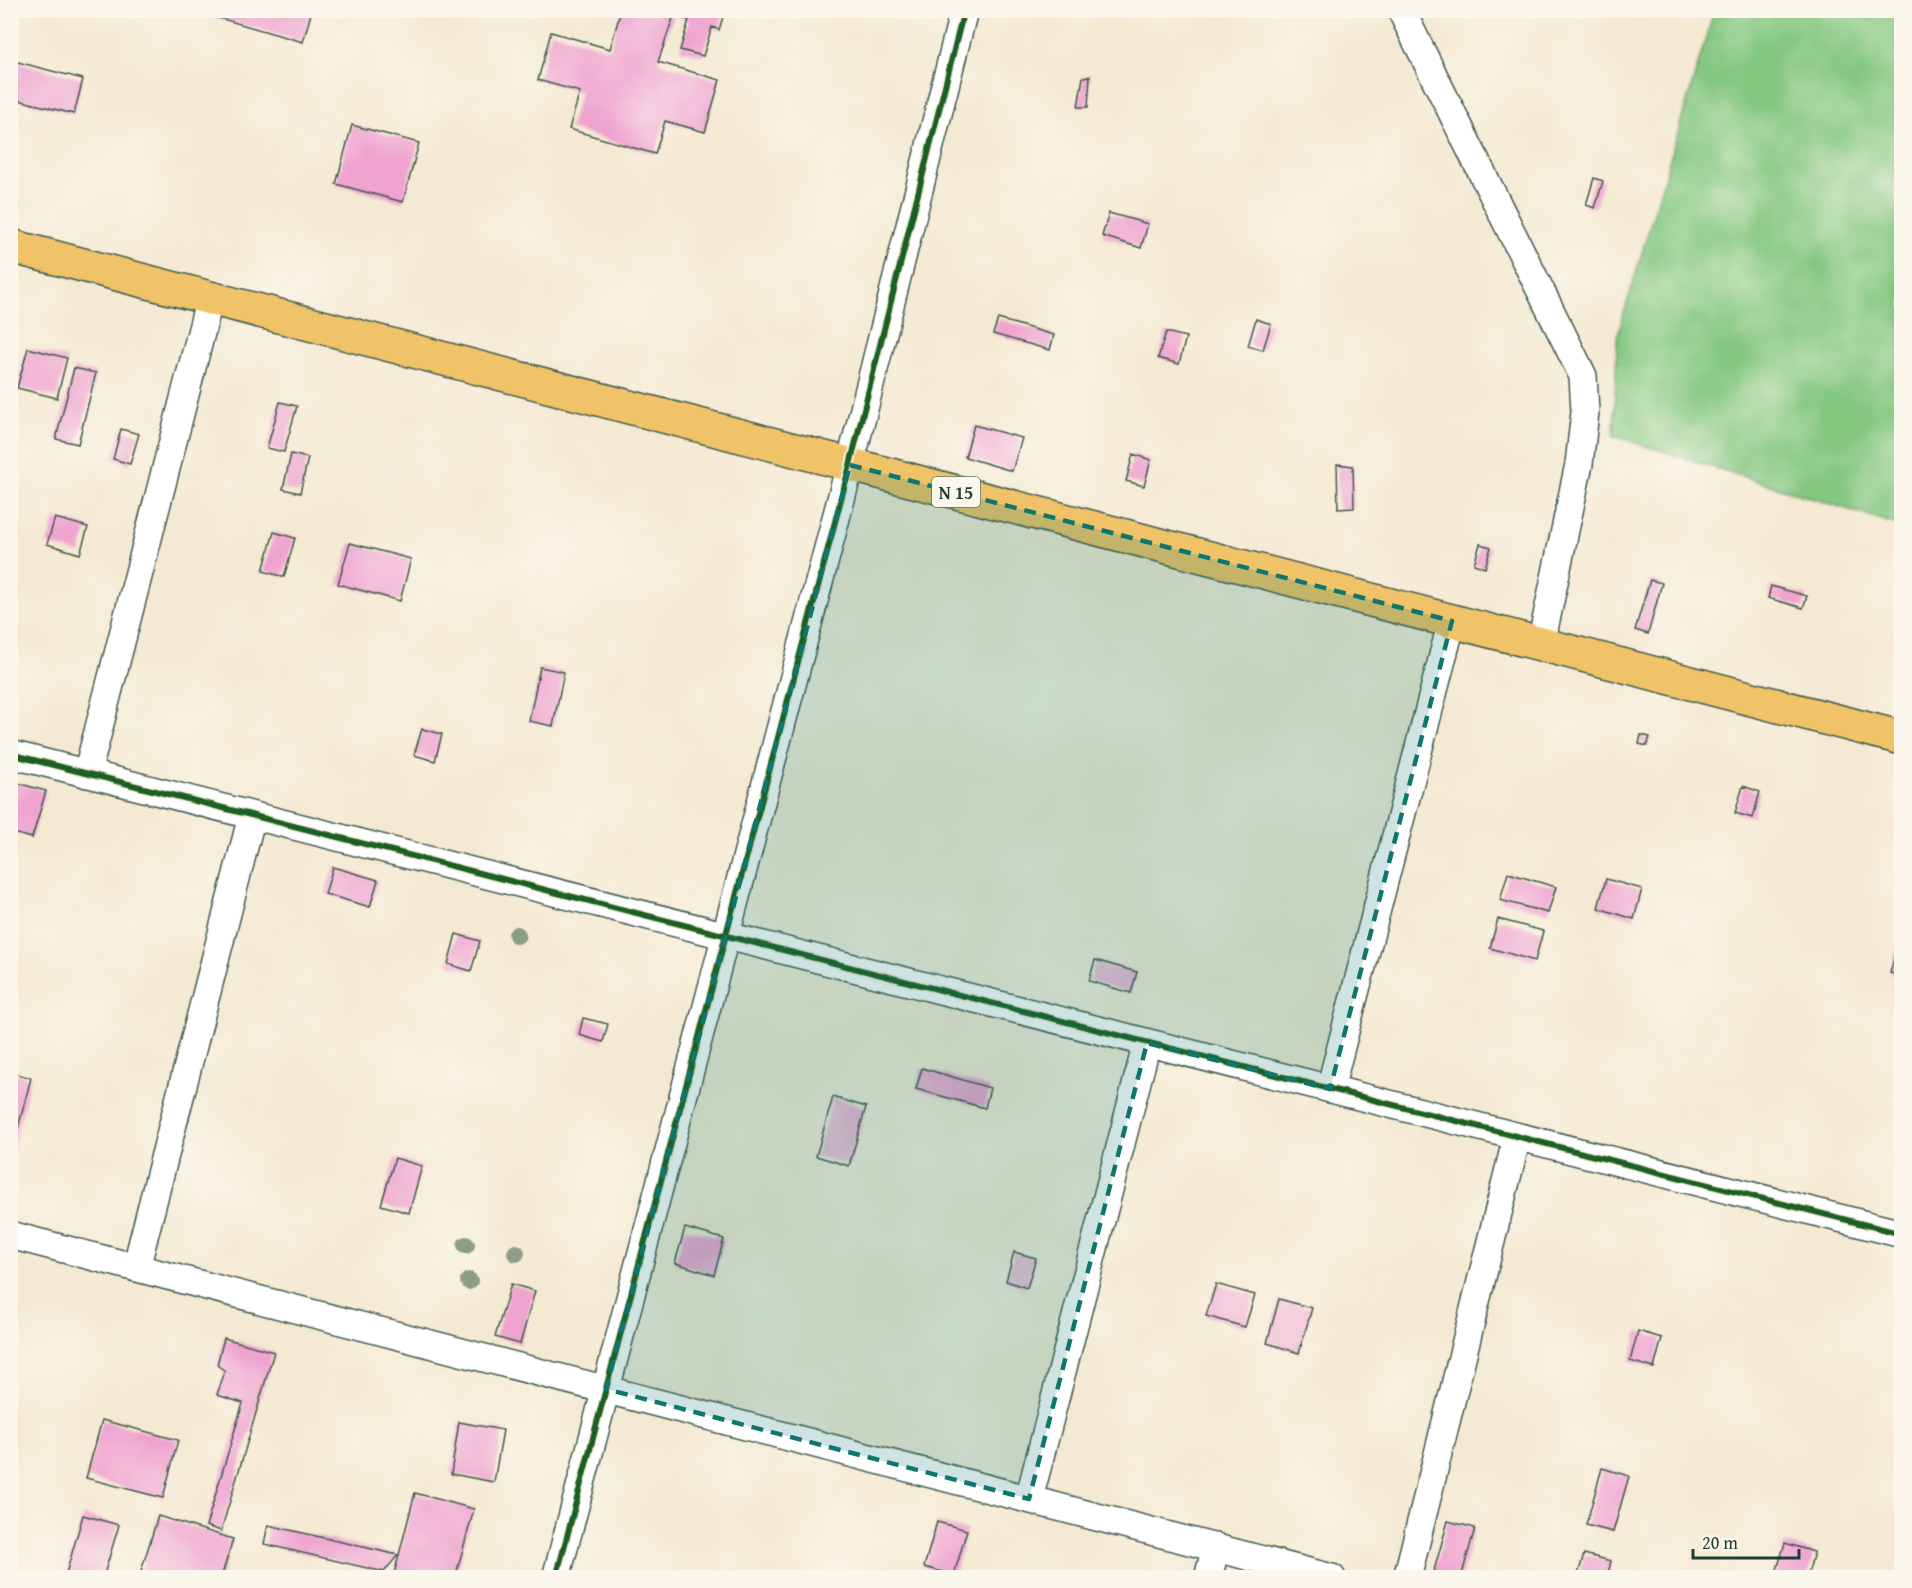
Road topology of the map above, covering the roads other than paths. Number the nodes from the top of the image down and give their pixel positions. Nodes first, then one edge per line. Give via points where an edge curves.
1 (964, 10) edge
2 (1401, 10) edge
3 (10, 246) edge
4 (210, 298) junction
5 (850, 465) junction
6 (1452, 621) junction
7 (1540, 644) junction
8 (1902, 738) edge
9 (10, 754) edge
10 (87, 774) junction
11 (252, 816) junction
12 (725, 936) junction
13 (1147, 1043) junction
14 (1330, 1089) junction
15 (1517, 1137) junction
16 (1902, 1234) edge
17 (10, 1235) edge
18 (136, 1268) junction
19 (606, 1389) junction
20 (1029, 1499) junction
21 (1216, 1547) junction
22 (556, 1578) edge
23 (1208, 1578) edge
24 (1332, 1578) edge
25 (1407, 1578) edge

1 - 5 street
2 - 7 street via 1583,376 1586,412 1579,464
3 - 4 main road, N 15
4 - 5 main road, N 15
4 - 10 street
5 - 6 main road, N 15
5 - 12 street
6 - 7 main road, N 15
6 - 14 street
7 - 8 main road, N 15
9 - 10 street
10 - 11 street
11 - 12 street
11 - 18 street
12 - 13 street
12 - 19 street
13 - 14 street
13 - 20 street
14 - 15 street
15 - 16 street
15 - 25 street
17 - 18 street
18 - 19 street
19 - 20 street
19 - 22 street
20 - 21 street
21 - 23 street
21 - 24 street

